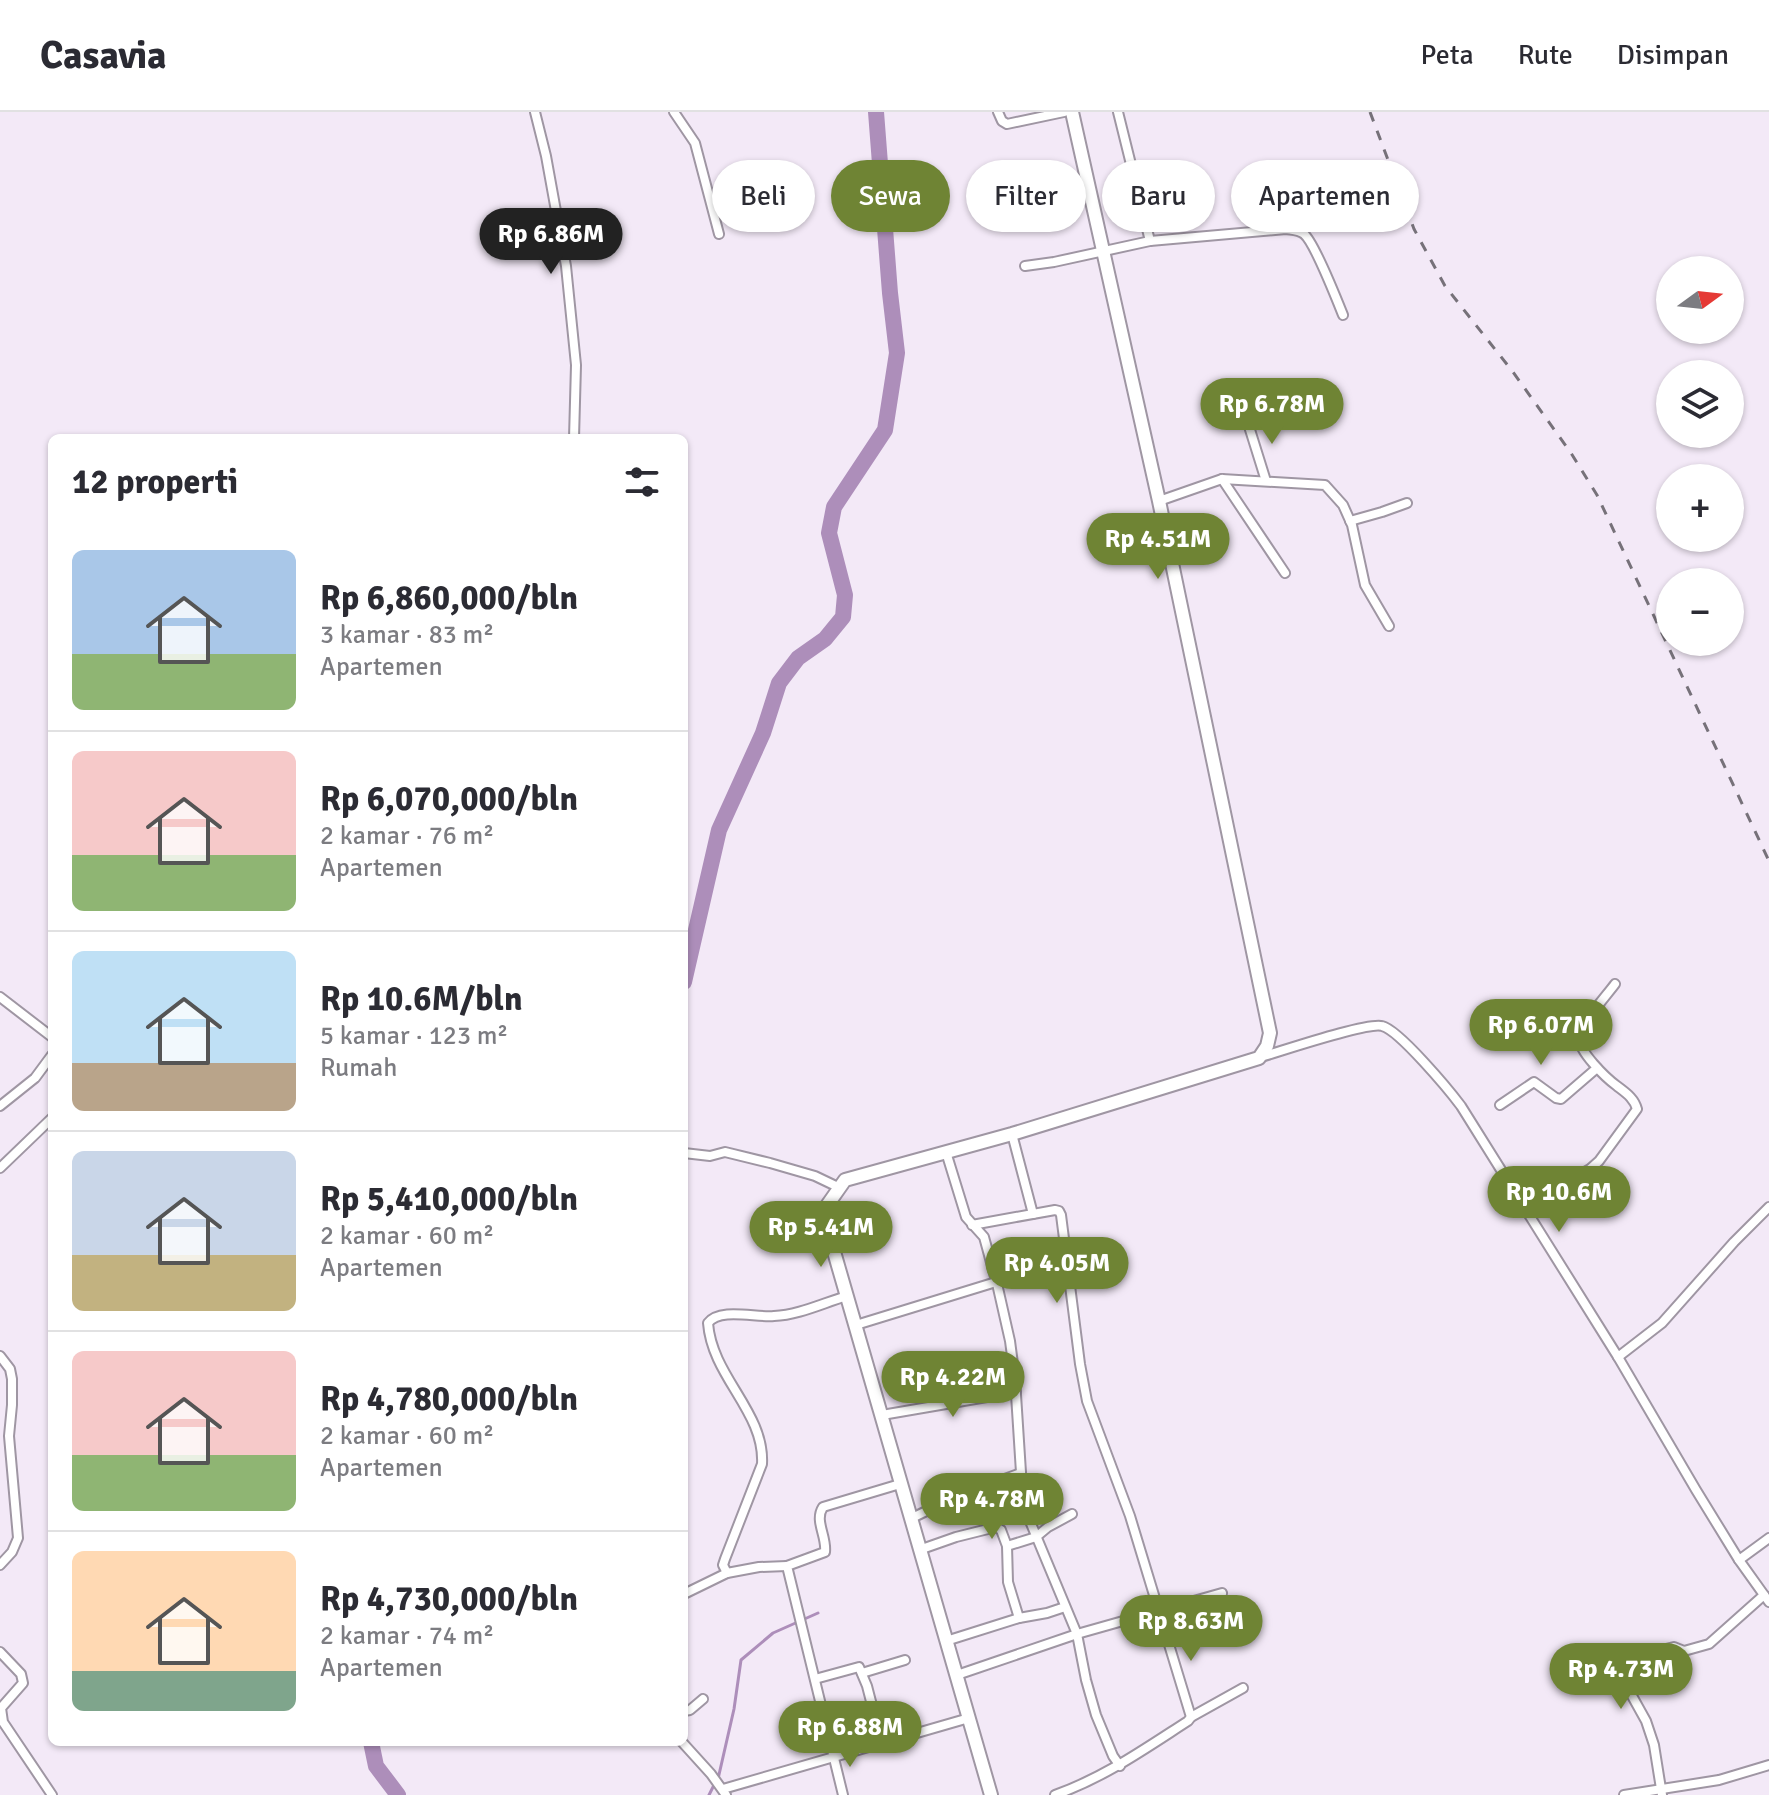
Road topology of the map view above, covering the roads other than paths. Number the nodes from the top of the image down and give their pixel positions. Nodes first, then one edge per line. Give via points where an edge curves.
1 (535, 112) edge
2 (674, 112) edge
3 (998, 112) edge
4 (1064, 112) edge
5 (1072, 112) edge
6 (1118, 112) edge
7 (1130, 160) edge
8 (1148, 232) edge
9 (719, 234) dead end
10 (1150, 241) junction
11 (1104, 252) junction
12 (1025, 266) dead end
13 (1343, 315) dead end
14 (1247, 420) dead end
15 (574, 434) edge
16 (1222, 479) junction
17 (1266, 481) junction
18 (1159, 501) junction
19 (1407, 503) dead end
20 (1350, 521) junction
21 (1285, 573) dead end
22 (1389, 626) dead end
23 (1615, 984) dead end
24 (0, 997) edge
25 (48, 1034) edge
26 (1259, 1058) junction
27 (48, 1060) edge
28 (1597, 1068) junction
29 (1500, 1105) dead end
30 (0, 1106) edge
31 (48, 1122) edge
32 (1012, 1134) junction
33 (946, 1152) junction
34 (688, 1153) edge
35 (0, 1168) edge
36 (838, 1187) junction
37 (1769, 1207) edge
38 (1524, 1208) junction
39 (1033, 1214) junction
40 (972, 1225) junction
41 (996, 1282) junction
42 (847, 1296) junction
43 (856, 1325) junction
44 (0, 1356) edge
45 (1618, 1357) junction
46 (1016, 1392) junction
47 (882, 1415) junction
48 (1021, 1473) junction
49 (900, 1484) junction
50 (1072, 1514) dead end
51 (910, 1519) junction
52 (1036, 1537) junction
53 (1769, 1538) edge
54 (1007, 1546) junction
55 (919, 1550) junction
56 (1739, 1560) junction
57 (0, 1565) edge
58 (787, 1566) junction
59 (727, 1573) junction
60 (688, 1592) edge
61 (1222, 1593) dead end
62 (1766, 1598) edge
63 (1065, 1607) junction
64 (1158, 1610) junction
65 (1019, 1618) junction
66 (1077, 1634) junction
67 (946, 1641) junction
68 (0, 1652) edge
69 (905, 1660) dead end
70 (862, 1673) junction
71 (957, 1675) junction
72 (815, 1679) junction
73 (1243, 1688) dead end
74 (703, 1699) dead end
75 (688, 1710) edge
76 (1191, 1717) junction
77 (969, 1718) junction
78 (882, 1744) junction
79 (686, 1746) edge
80 (833, 1757) junction
81 (1769, 1765) edge
82 (1120, 1766) junction
83 (722, 1789) edge
84 (1662, 1791) edge
85 (52, 1795) edge
86 (843, 1795) edge
87 (991, 1795) edge
88 (1055, 1795) edge
89 (1624, 1795) edge

1 - 15 street via 566,266 576,365
2 - 9 street via 695,143
3 - 4 street via 1004,124
5 - 11 street
6 - 7 street
8 - 10 street
10 - 11 street
10 - 13 street via 1272,229 1302,232
11 - 12 street
11 - 18 street
14 - 17 street
16 - 17 street
16 - 18 street
16 - 21 street
17 - 20 street via 1325,485
18 - 26 street via 1269,1026 1267,1046
19 - 20 street
20 - 22 street via 1365,585
23 - 28 street via 1579,1035
24 - 25 street
26 - 32 street
26 - 38 street via 1372,1026 1386,1027 1443,1082
27 - 30 street
28 - 29 street via 1561,1099 1534,1082
28 - 38 street via 1632,1098 1637,1109 1590,1169
31 - 35 street
32 - 33 street
32 - 39 street
33 - 36 street via 845,1180
33 - 40 street
34 - 36 street via 739,1155
36 - 42 street via 824,1215
37 - 45 street via 1662,1323
38 - 45 street
39 - 40 street
39 - 64 street via 1055,1210 1061,1215 1084,1391
40 - 41 street via 984,1237
41 - 43 street
41 - 46 street
42 - 43 street
42 - 59 street via 800,1312 728,1315 708,1323 712,1349 755,1427 763,1455 723,1565
43 - 47 street
44 - 57 street via 12,1379 10,1449 18,1538
45 - 56 street
46 - 47 street
46 - 48 street
47 - 49 street
48 - 51 street
48 - 52 street
49 - 51 street
49 - 58 street via 823,1507 819,1517 825,1552
50 - 52 street
51 - 55 street
52 - 54 street
52 - 63 street
53 - 56 street
54 - 55 street via 996,1527
54 - 65 street via 1008,1582
55 - 67 street
56 - 62 street
58 - 59 street
58 - 72 street
59 - 60 street
61 - 64 street
62 - 84 street via 1709,1644 1658,1651 1626,1669 1624,1678 1650,1732
63 - 65 street
63 - 66 street
64 - 66 street
64 - 76 street
65 - 67 street
66 - 71 street
66 - 82 street via 1096,1715
67 - 71 street
68 - 85 street via 23,1683 1,1708 3,1722
69 - 70 street
70 - 72 street via 857,1667
70 - 78 street
71 - 77 street
72 - 80 street
73 - 76 street
74 - 75 street
76 - 82 street
77 - 78 street
77 - 87 street
78 - 80 street
79 - 83 street
80 - 83 street
80 - 86 street
81 - 84 street
82 - 88 street
84 - 89 street

